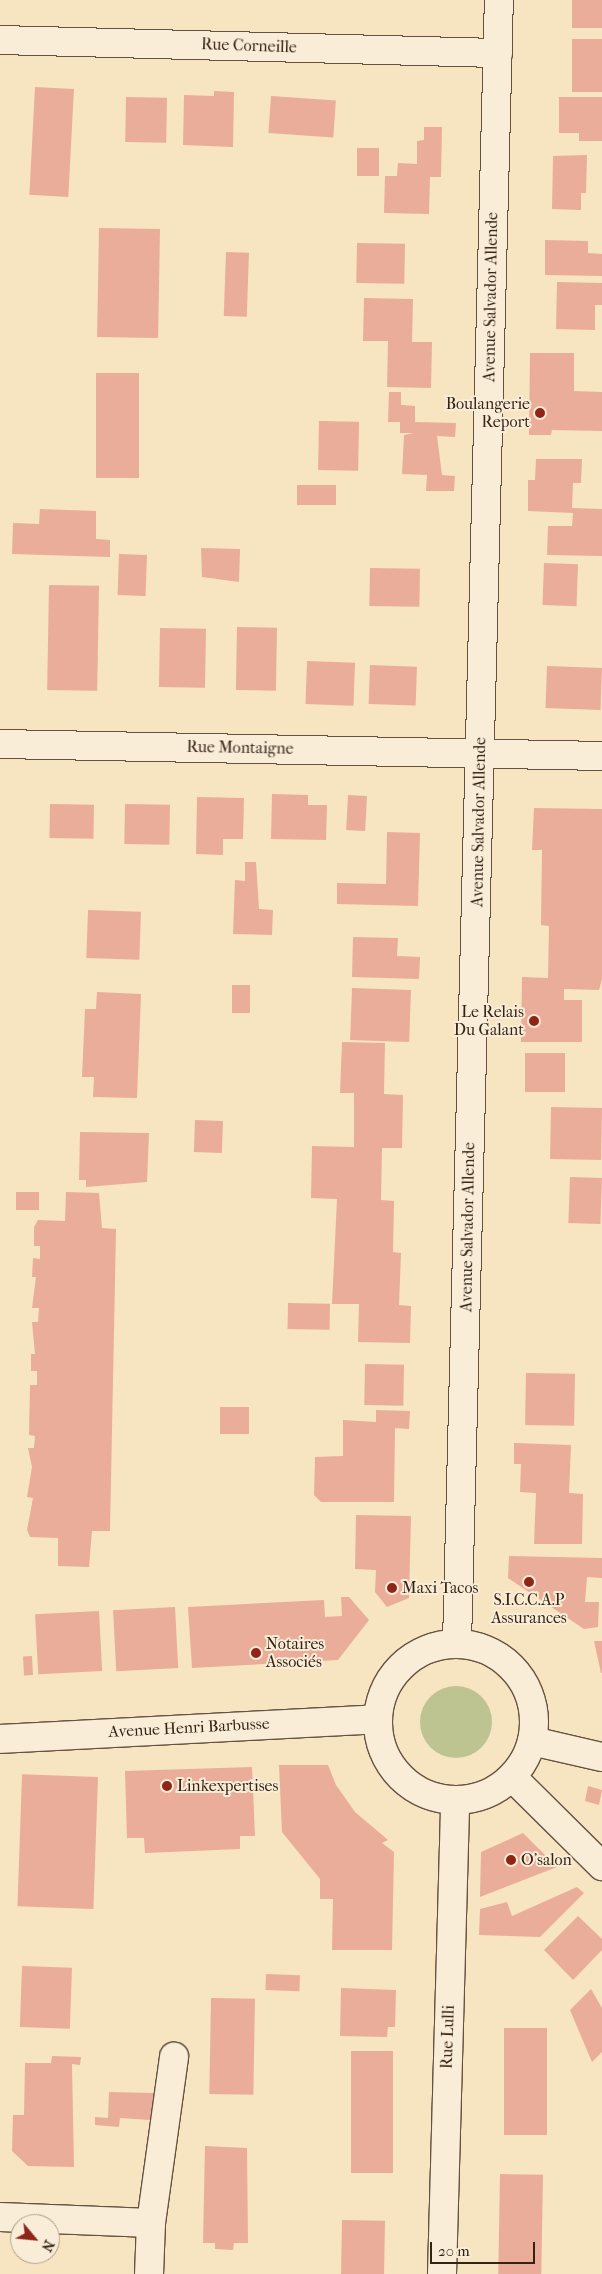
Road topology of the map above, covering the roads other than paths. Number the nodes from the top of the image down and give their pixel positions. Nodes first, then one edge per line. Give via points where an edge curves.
1 (499, 0) edge
2 (0, 40) edge
3 (498, 53) junction
4 (0, 744) edge
5 (480, 753) junction
6 (602, 756) edge
7 (457, 1643) junction
8 (377, 1719) junction
9 (0, 1739) edge
10 (532, 1741) junction
11 (602, 1757) edge
12 (512, 1777) junction
13 (455, 1801) junction
14 (602, 1866) edge
15 (174, 2057) dead end
16 (0, 2217) edge
17 (151, 2223) junction
18 (149, 2274) edge
19 (442, 2274) edge

1 - 3 street, Avenue Salvador Allende
2 - 3 street, Rue Corneille
3 - 5 street, Avenue Salvador Allende
4 - 5 street, Rue Montaigne
5 - 6 street, Rue Montaigne
5 - 7 street, Avenue Salvador Allende
7 - 8 street via 418,1653 402,1666 389,1681
7 - 10 street via 480,1647 518,1674 534,1718
8 - 9 street, Avenue Henri Barbusse
8 - 13 street via 381,1744 391,1767 409,1785 431,1797
10 - 11 street
10 - 12 street
12 - 13 street via 496,1790
12 - 14 street
13 - 19 street, Rue Lulli
15 - 17 street
16 - 17 street
17 - 18 street

